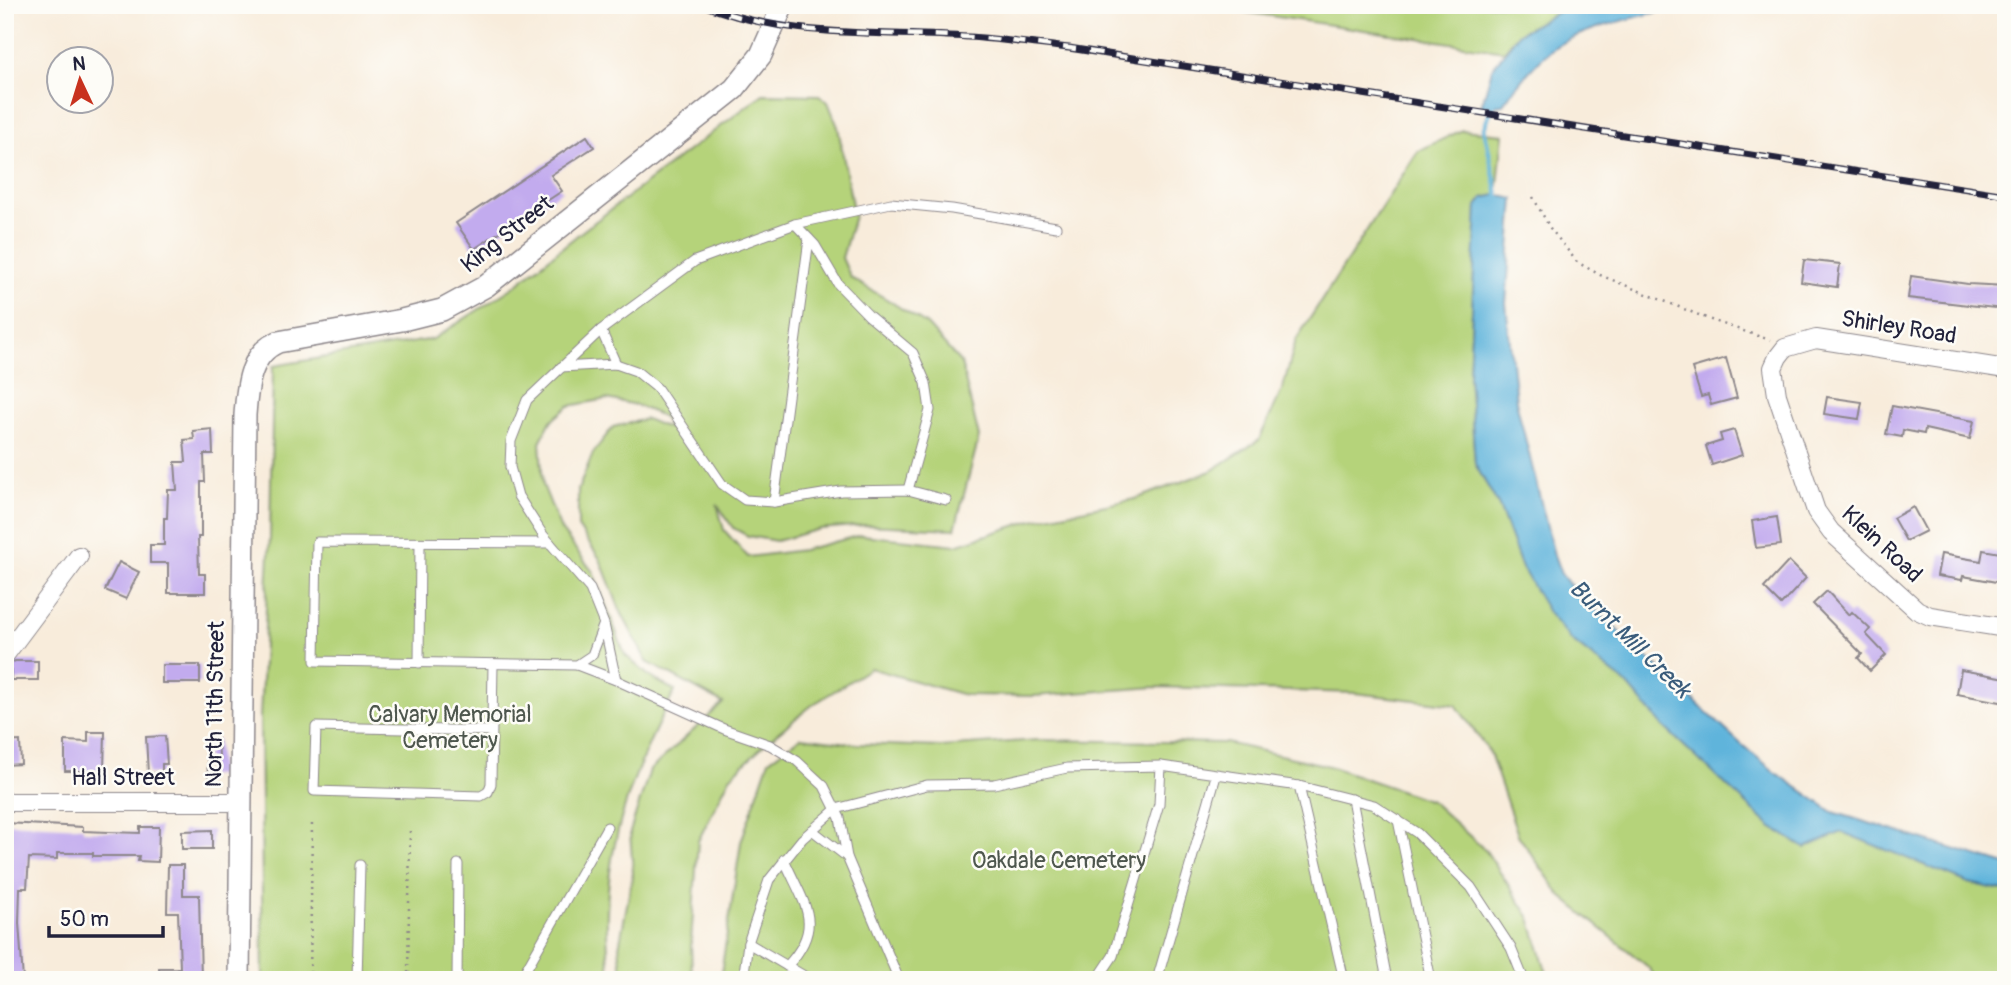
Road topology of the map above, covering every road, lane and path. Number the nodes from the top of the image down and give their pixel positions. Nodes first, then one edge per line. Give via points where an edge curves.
1 (783, 5) edge
2 (1533, 197) dead end
3 (795, 224) junction
4 (1056, 227) dead end
5 (809, 239) junction
6 (601, 330) junction
7 (1785, 348) junction
8 (616, 364) junction
9 (561, 367) junction
10 (2006, 369) edge
11 (245, 430) joint
12 (908, 490) junction
13 (946, 500) dead end
14 (774, 502) junction
15 (420, 543) junction
16 (550, 543) junction
17 (79, 556) dead end
18 (604, 624) junction
19 (2006, 628) edge
20 (5, 655) edge
21 (419, 663) junction
22 (493, 664) junction
23 (577, 665) junction
24 (616, 680) junction
25 (492, 731) junction
26 (1161, 766) junction
27 (1216, 776) junction
28 (1299, 786) junction
29 (1352, 799) junction
30 (5, 802) edge
31 (241, 802) junction
32 (836, 809) junction
33 (1398, 820) junction
34 (312, 822) dead end
35 (607, 827) dead end
36 (411, 830) dead end
37 (812, 830) junction
38 (847, 857) junction
39 (784, 859) junction
40 (458, 864) dead end
41 (360, 865) dead end
42 (748, 943) junction
43 (787, 966) junction
44 (239, 980) edge
45 (310, 980) edge
46 (357, 980) edge
47 (408, 980) edge
48 (457, 980) edge
49 (520, 980) edge
50 (743, 980) edge
51 (811, 980) edge
52 (899, 980) edge
53 (1097, 980) edge
54 (1157, 980) edge
55 (1343, 980) edge
56 (1387, 980) edge
57 (1431, 980) edge
58 (1524, 980) edge

1 - 11 street, King Street via 761,55 734,89 486,286 442,310 266,347 249,381
2 - 7 path via 1577,262
3 - 4 lane via 891,203
3 - 5 lane
3 - 6 lane via 695,261
5 - 12 lane via 838,284 913,352 926,383 929,410
5 - 14 lane
6 - 8 lane
6 - 9 lane
7 - 10 street, Shirley Road via 1816,339
7 - 19 street, Klein Road via 1773,368 1773,380 1820,520 1917,610
8 - 9 lane
8 - 14 lane via 636,371 657,388 722,484 745,500
9 - 16 lane via 527,400 511,441 510,467 518,496
11 - 31 street, North 11th Street
12 - 13 lane
12 - 14 lane via 841,491
15 - 16 lane
15 - 21 lane
15 - 21 lane via 317,542 315,661
16 - 18 lane via 590,589
17 - 20 street
18 - 23 lane via 592,655
18 - 24 lane
21 - 22 lane
22 - 23 lane
22 - 25 lane
23 - 24 lane
24 - 32 lane via 797,761 824,786
25 - 25 lane via 491,784 481,796 314,791 316,727
26 - 27 lane
26 - 32 lane via 1067,768 994,784 927,785
26 - 53 lane via 1159,804 1113,956
27 - 28 lane
27 - 54 lane
28 - 29 lane
28 - 55 lane
29 - 33 lane via 1374,805
29 - 56 lane
30 - 31 street, Hall Street
31 - 44 street, North 11th Street
32 - 37 lane
32 - 38 lane
33 - 57 lane
33 - 58 lane via 1471,887 1511,948
34 - 45 path
35 - 49 lane
36 - 47 path
37 - 38 lane
37 - 39 lane
38 - 52 lane
39 - 42 lane via 769,880
39 - 43 lane via 809,916 807,940
40 - 48 lane
41 - 46 lane
42 - 43 lane
42 - 50 lane
43 - 51 lane

